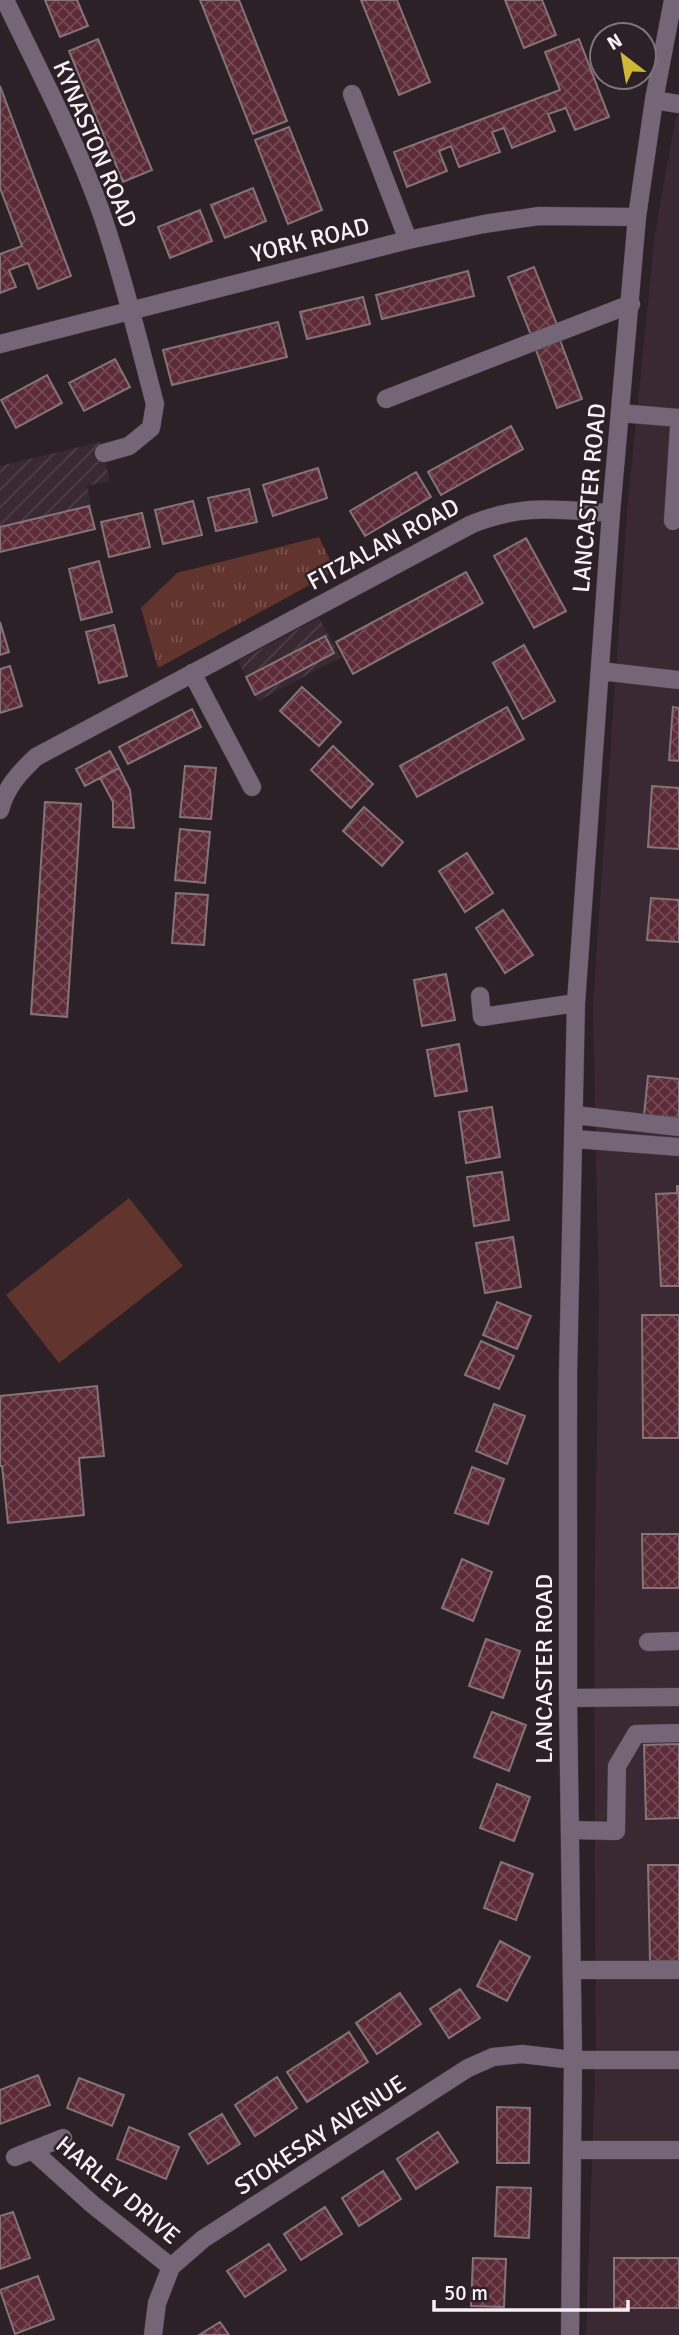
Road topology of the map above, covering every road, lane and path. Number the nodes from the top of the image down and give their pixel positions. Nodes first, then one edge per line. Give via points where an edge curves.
1 (5, 0) edge
2 (673, 0) edge
3 (352, 94) dead end
4 (654, 100) junction
5 (679, 103) edge
6 (638, 217) junction
7 (408, 240) junction
8 (631, 304) junction
9 (130, 310) junction
10 (0, 344) edge
11 (386, 399) dead end
12 (620, 413) junction
13 (679, 418) edge
14 (679, 426) edge
15 (104, 453) dead end
16 (611, 513) junction
17 (673, 521) dead end
18 (600, 671) junction
19 (192, 673) junction
20 (679, 680) edge
21 (252, 787) dead end
22 (0, 810) edge
23 (480, 996) dead end
24 (576, 1003) junction
25 (575, 1115) junction
26 (679, 1127) edge
27 (575, 1139) junction
28 (679, 1147) edge
29 (648, 1642) dead end
30 (679, 1642) edge
31 (679, 1697) edge
32 (568, 1698) junction
33 (679, 1733) edge
34 (570, 1830) junction
35 (572, 1970) junction
36 (679, 1970) edge
37 (573, 2060) junction
38 (679, 2060) edge
39 (63, 2138) dead end
40 (32, 2150) junction
41 (572, 2150) junction
42 (679, 2150) edge
43 (15, 2157) dead end
44 (171, 2267) junction
45 (153, 2335) edge
46 (570, 2335) edge

1 - 9 street, KYNASTON ROAD via 75,146
2 - 4 street, LANCASTER ROAD
3 - 7 street
4 - 5 street
4 - 6 street, LANCASTER ROAD
6 - 7 street, YORK ROAD via 539,216
6 - 8 street, LANCASTER ROAD
7 - 9 street, YORK ROAD
8 - 11 street
8 - 12 street, LANCASTER ROAD
9 - 10 street, YORK ROAD
9 - 15 street, KYNASTON ROAD via 155,404 151,428 129,446
12 - 13 street
12 - 16 street, LANCASTER ROAD
14 - 17 street
16 - 18 street, LANCASTER ROAD
16 - 19 street, FITZALAN ROAD via 533,508 500,513
18 - 20 street
18 - 24 street, LANCASTER ROAD
19 - 21 street
19 - 22 street, FITZALAN ROAD via 36,757 17,774
23 - 24 street via 482,1017
24 - 25 street, LANCASTER ROAD
25 - 26 street
25 - 27 street, LANCASTER ROAD
27 - 28 street
27 - 32 street, LANCASTER ROAD via 568,1375
29 - 30 street
31 - 32 street
32 - 34 street, LANCASTER ROAD
33 - 34 street via 636,1734 617,1766 617,1831
34 - 35 street, LANCASTER ROAD
35 - 36 street via 625,1961
35 - 37 street, LANCASTER ROAD
37 - 38 street, STOKESAY AVENUE
37 - 41 street, LANCASTER ROAD
37 - 44 street, STOKESAY AVENUE via 522,2054 493,2057 468,2068 203,2239
39 - 40 street
40 - 43 street
40 - 44 street, HARLEY DRIVE
41 - 42 street
41 - 46 street, LANCASTER ROAD
44 - 45 street, STOKESAY AVENUE via 157,2303

